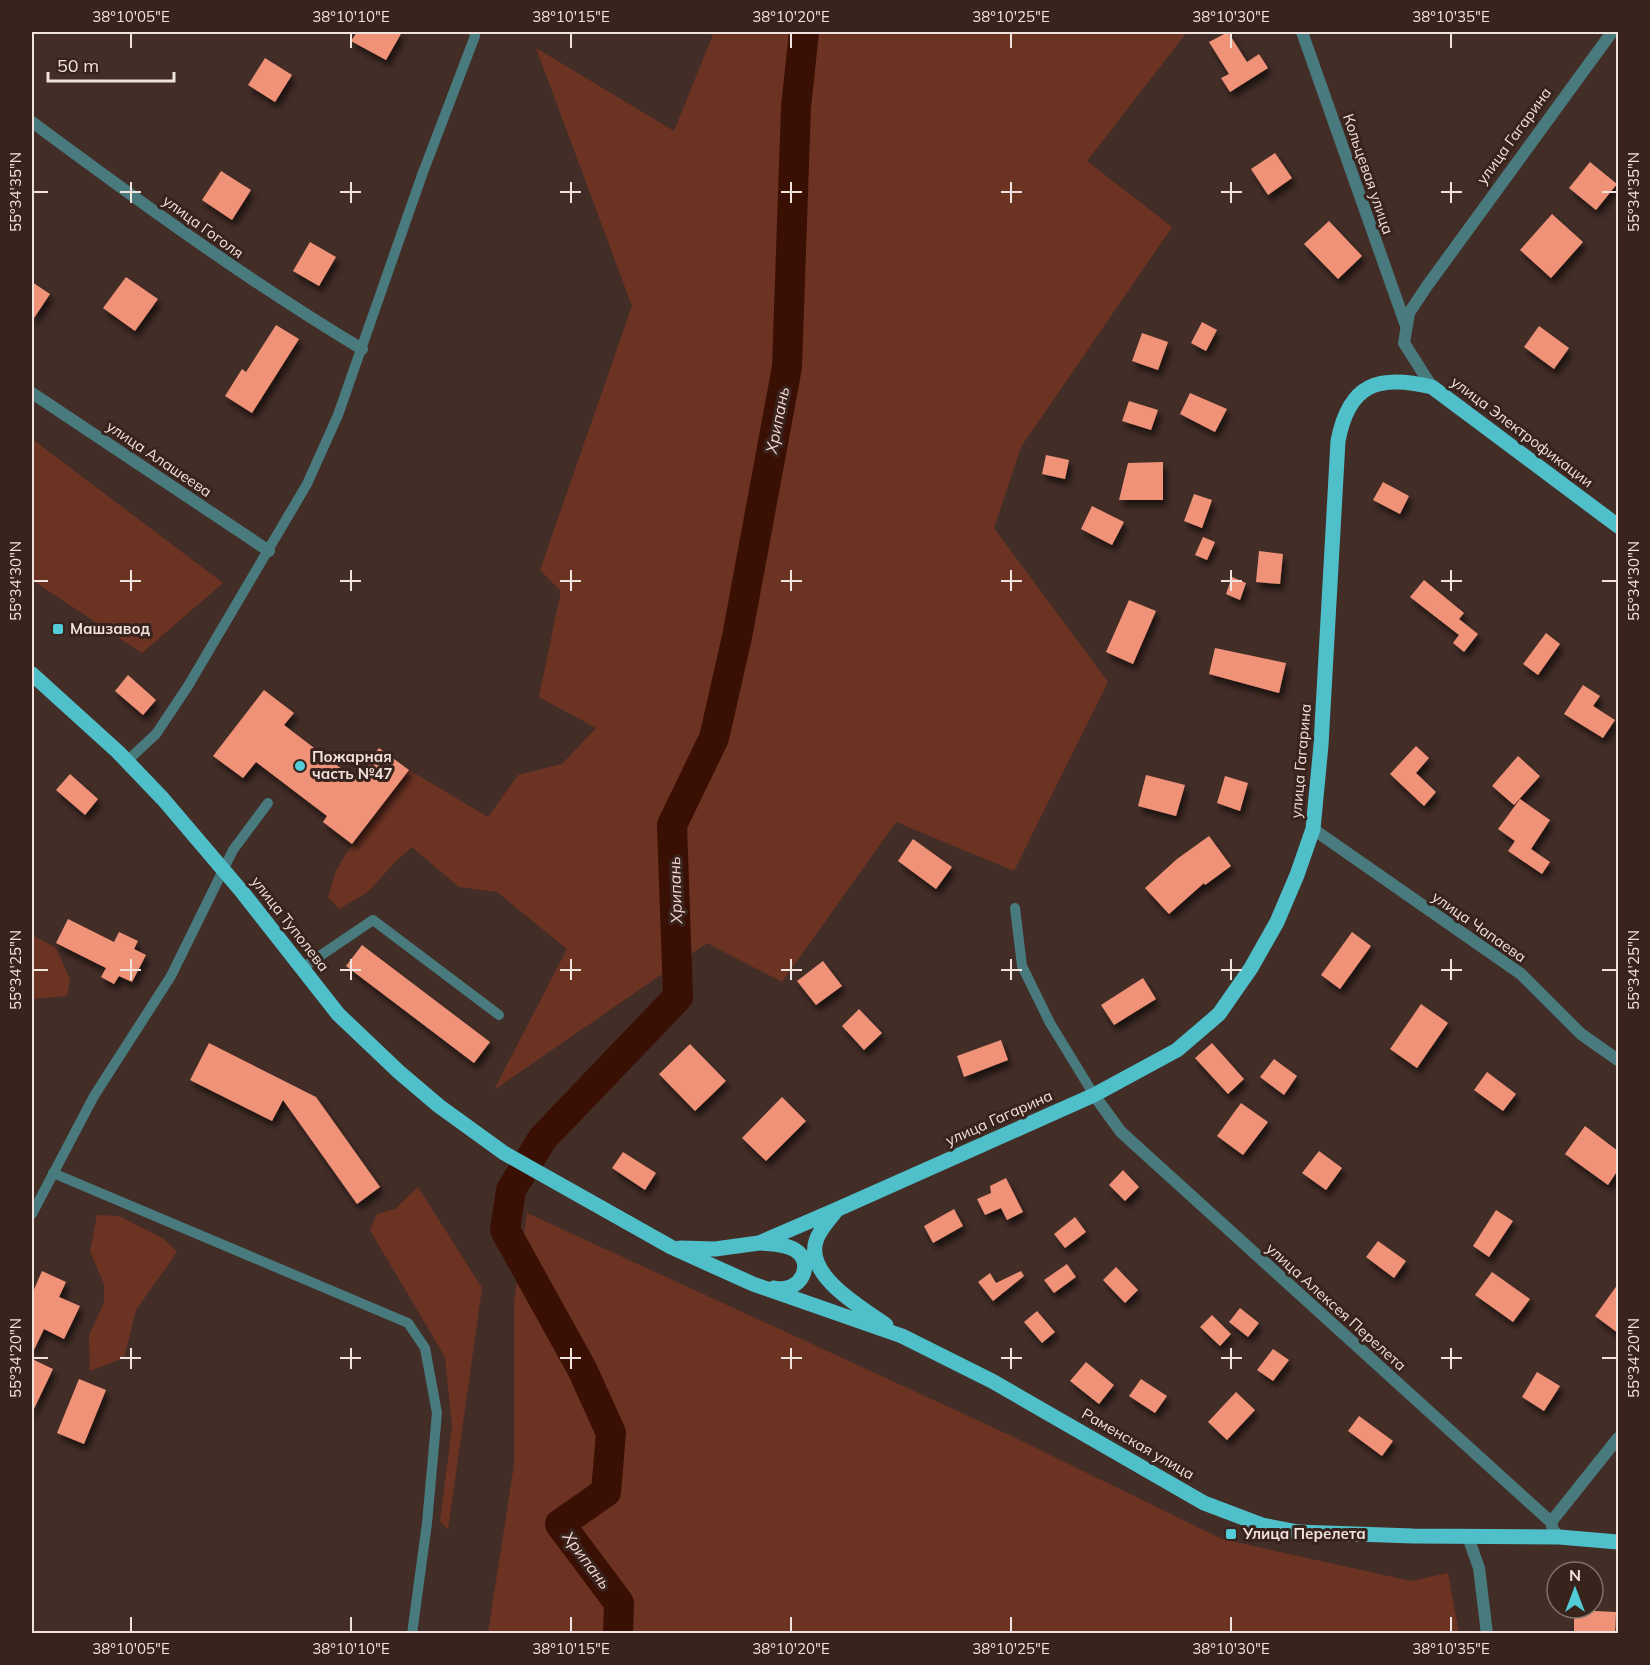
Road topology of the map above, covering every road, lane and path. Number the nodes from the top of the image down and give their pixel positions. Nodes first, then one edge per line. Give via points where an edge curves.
1 (474, 32) edge
2 (1302, 32) edge
3 (1612, 32) edge
4 (32, 122) edge
5 (1406, 326) junction
6 (362, 349) junction
7 (1432, 387) junction
8 (32, 393) edge
9 (1618, 526) edge
10 (269, 551) junction
11 (32, 676) edge
12 (127, 761) junction
13 (267, 803) dead end
14 (1313, 829) junction
15 (223, 870) junction
16 (1016, 908) dead end
17 (302, 968) junction
18 (499, 1015) dead end
19 (1618, 1060) edge
20 (1094, 1095) junction
21 (53, 1173) junction
22 (838, 1209) junction
23 (32, 1214) edge
24 (759, 1243) junction
25 (671, 1247) junction
26 (753, 1284) junction
27 (902, 1336) junction
28 (1618, 1438) edge
29 (1551, 1522) junction
30 (1468, 1537) junction
31 (1559, 1538) junction
32 (1618, 1542) edge
33 (412, 1634) edge
34 (1487, 1634) edge

1 - 6 lane
2 - 5 street, Кольцевая улица
3 - 5 street, улица Гагарина via 1421,294
4 - 6 street, улица Гоголя via 213,255
5 - 7 street via 1404,343
6 - 10 lane via 307,484
7 - 9 main road, улица Электрофикации
7 - 14 main road, улица Гагарина via 1388,381 1369,388 1353,399 1340,428
8 - 10 street, улица Алашеева
10 - 12 lane via 182,696 156,734
11 - 12 main road, улица Туполева
12 - 15 main road, улица Туполева
13 - 15 lane
14 - 19 street, улица Чапаева via 1521,974 1581,1034
14 - 20 main road, улица Гагарина via 1277,922 1219,1014 1177,1050
15 - 17 main road, улица Туполева
15 - 21 lane via 171,976 94,1096
16 - 20 lane via 1022,966 1050,1023
17 - 18 lane via 373,920
17 - 25 main road, улица Туполева via 338,1014 440,1106 504,1153
20 - 22 main road, улица Гагарина
20 - 29 street, улица Алексея Перелета via 1122,1132
21 - 23 lane
21 - 33 lane via 408,1323 425,1348 437,1413
22 - 24 main road, улица Гагарина
22 - 27 main road via 816,1241 819,1268 838,1292
24 - 25 main road, улица Гагарина via 715,1249
24 - 26 main road via 795,1250 802,1257 804,1271 793,1287 783,1290
25 - 26 main road, Раменская улица
26 - 27 main road, Раменская улица
27 - 30 main road, Раменская улица via 992,1381 1204,1503 1246,1520 1298,1532
28 - 29 street
29 - 31 street, улица Алексея Перелета
30 - 31 main road, Раменская улица
30 - 34 street via 1479,1568
31 - 32 main road, Раменская улица

